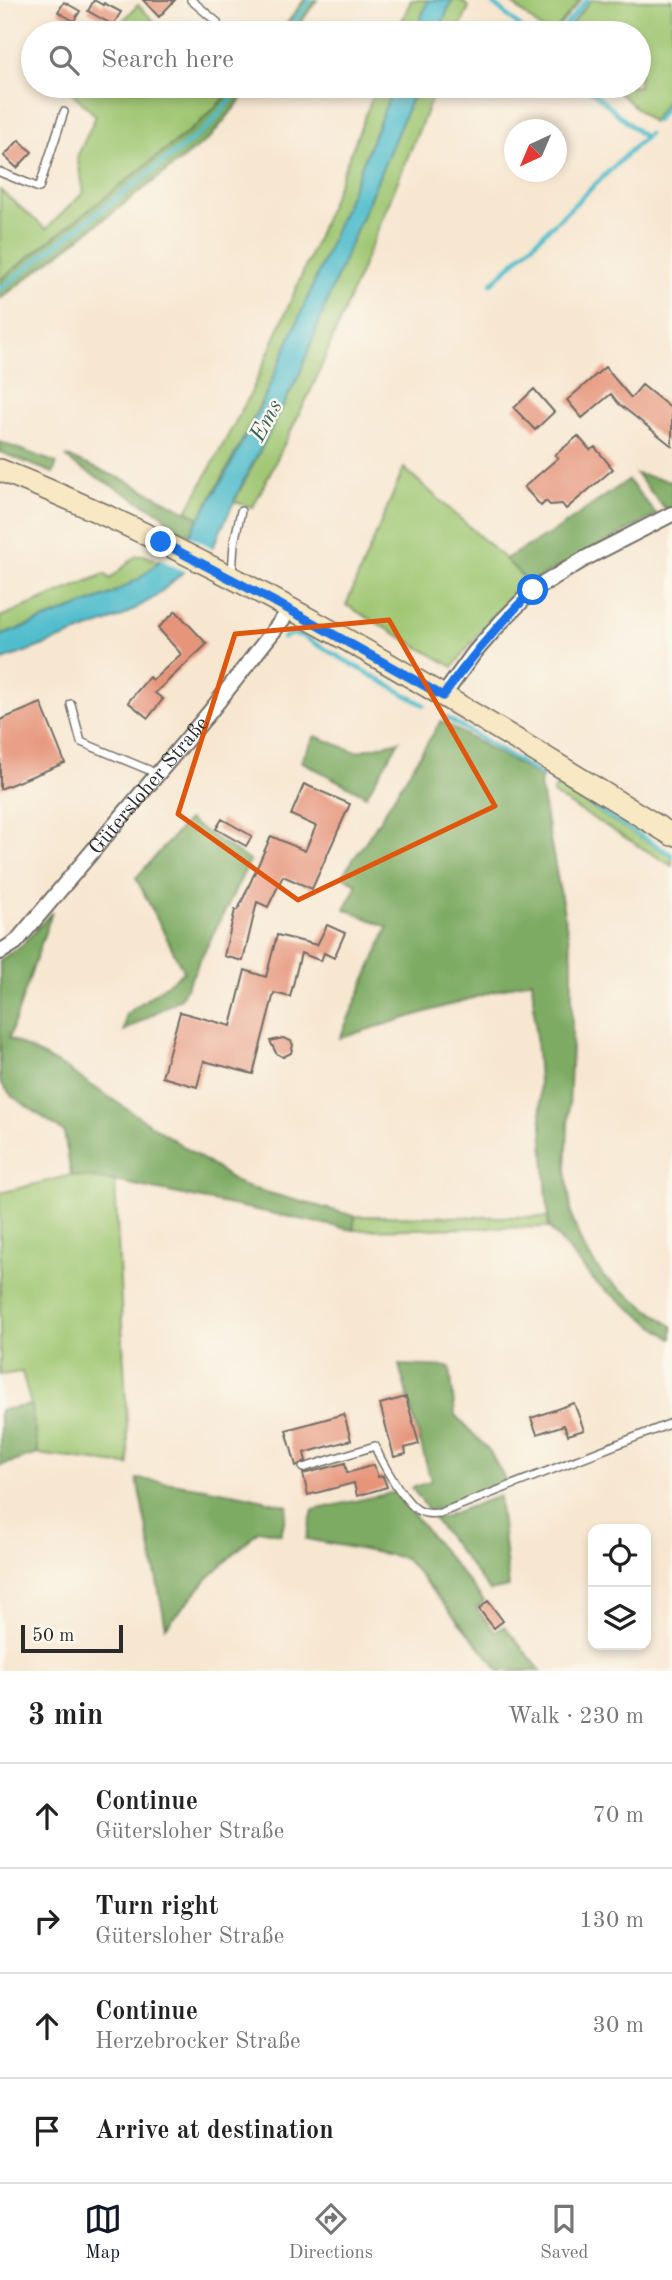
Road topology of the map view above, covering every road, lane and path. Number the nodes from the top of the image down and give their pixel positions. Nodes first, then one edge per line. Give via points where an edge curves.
1 (191, 0) edge
2 (216, 21) edge
3 (64, 112) dead end
4 (0, 172) edge
5 (0, 470) edge
6 (241, 511) dead end
7 (672, 514) edge
8 (222, 573) junction
9 (290, 610) junction
10 (443, 696) junction
11 (71, 704) dead end
12 (155, 775) junction
13 (672, 835) edge
14 (0, 952) edge
15 (672, 1423) edge
16 (303, 1468) dead end

1 - 2 lane
3 - 4 lane via 39,188
5 - 8 main road
6 - 8 lane
7 - 10 street via 533,590 474,653
8 - 9 main road
9 - 10 main road
9 - 12 street, Gütersloher Straße
10 - 13 main road
11 - 12 lane via 81,742
12 - 14 street, Gütersloher Straße via 16,942
15 - 16 lane via 440,1513 414,1508 375,1446

